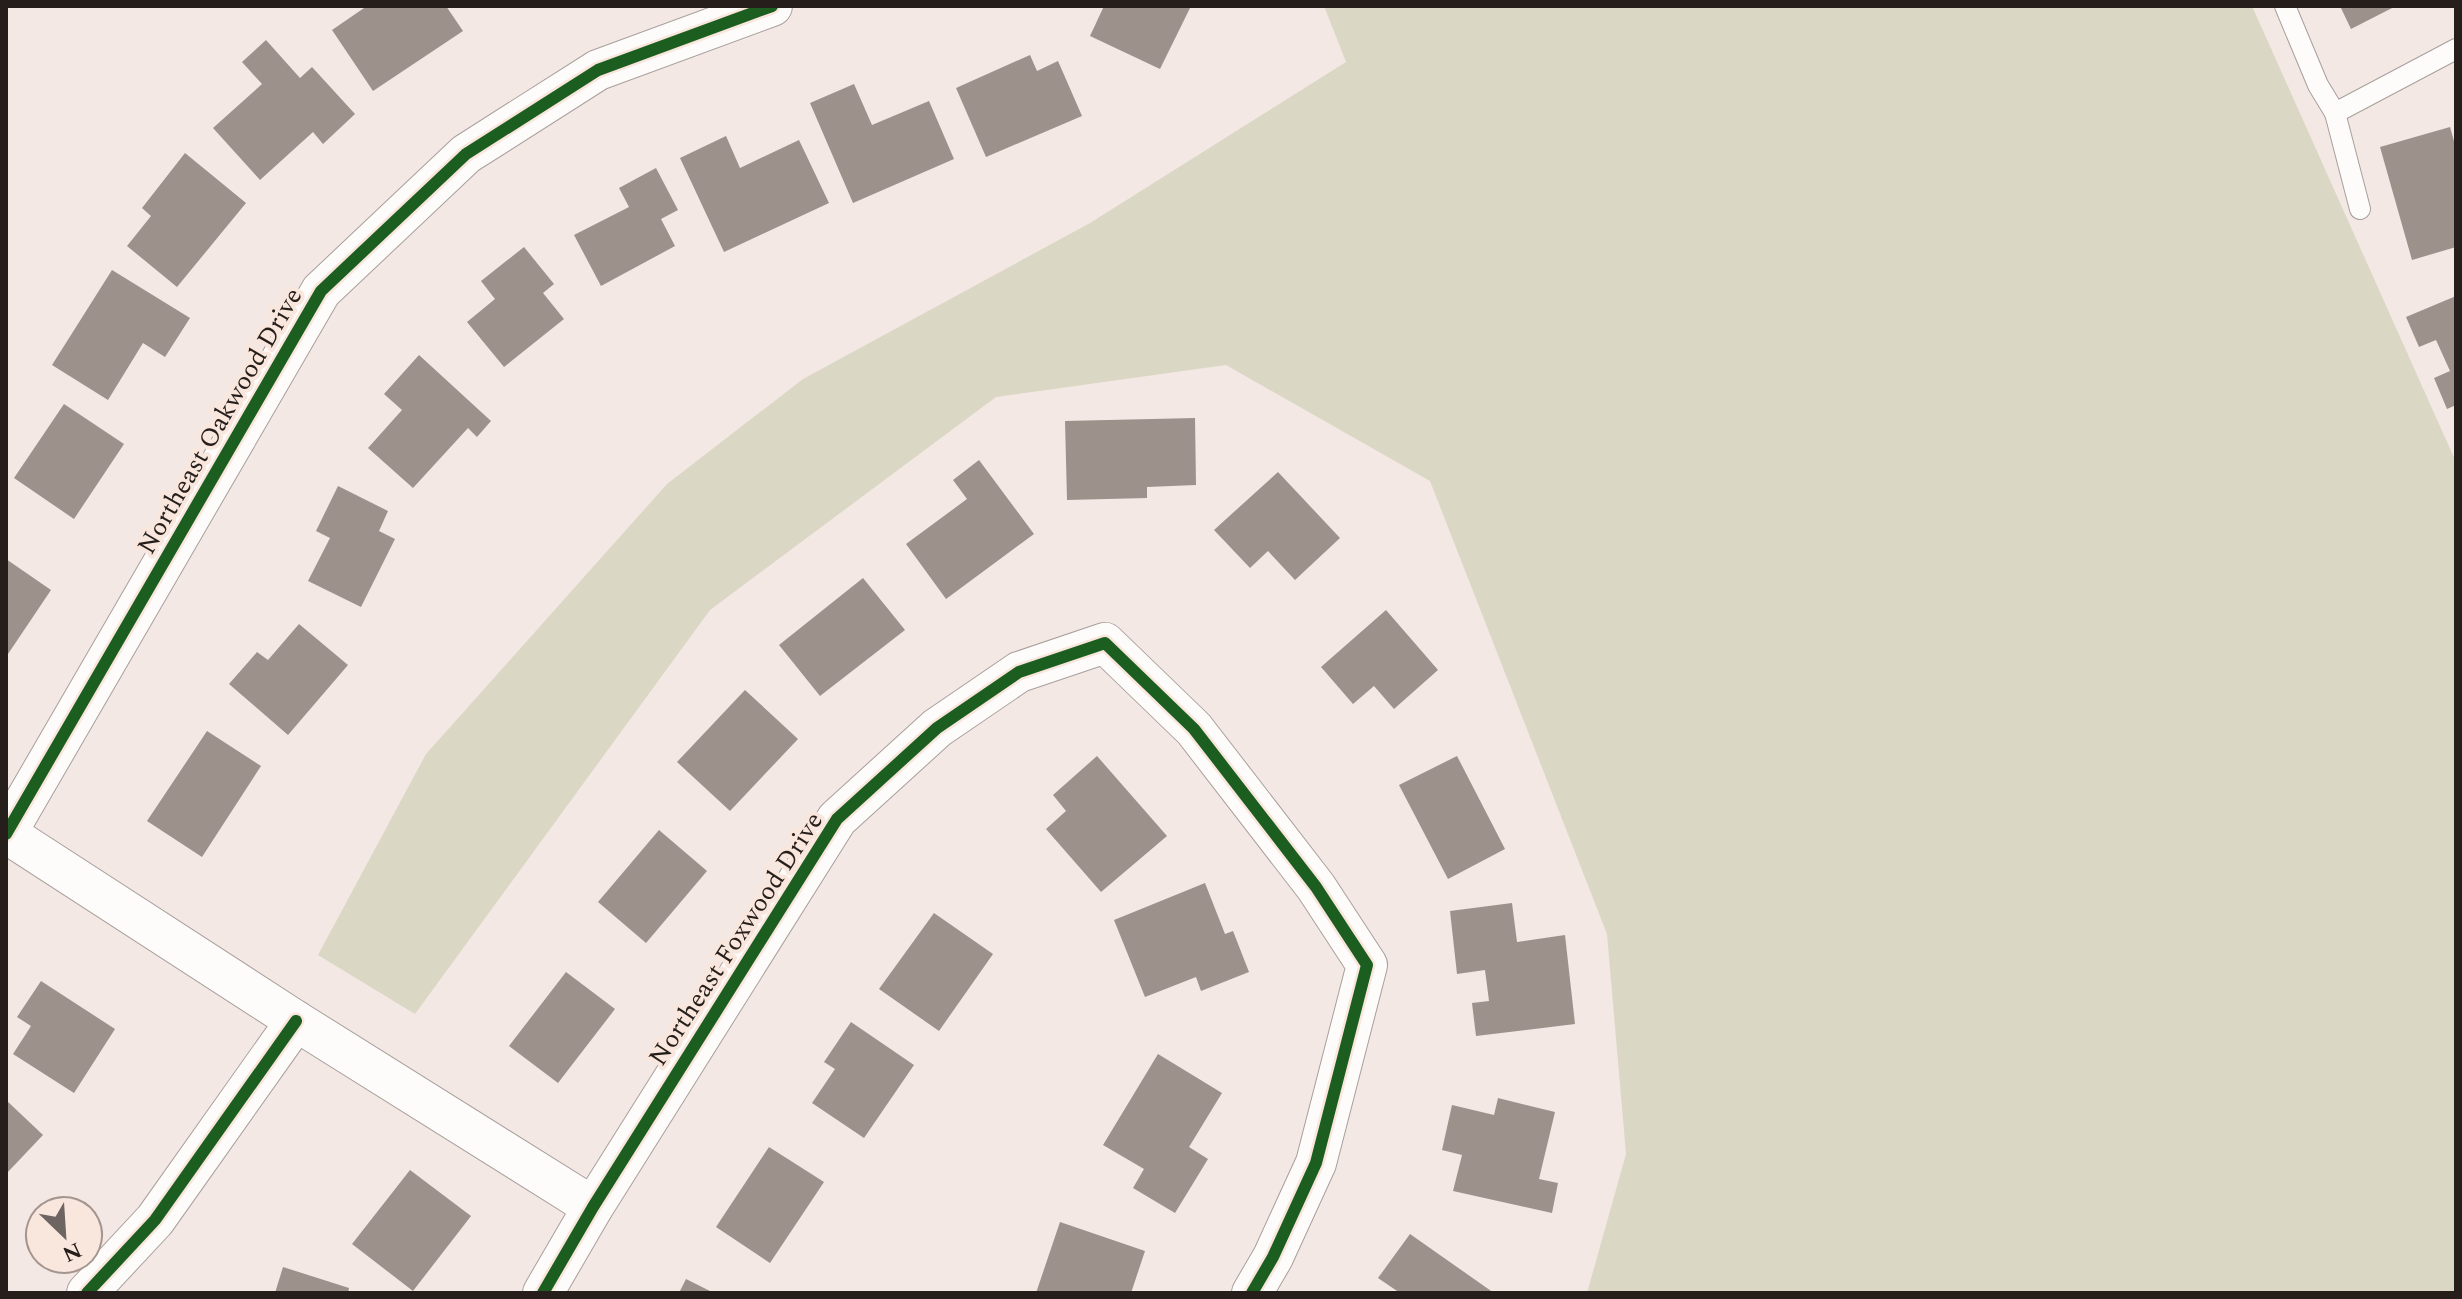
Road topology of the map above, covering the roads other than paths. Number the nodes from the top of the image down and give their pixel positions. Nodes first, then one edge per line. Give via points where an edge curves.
1 (772, 6) edge
2 (2285, 6) edge
3 (2456, 49) edge
4 (2335, 113) junction
5 (2360, 209) dead end
6 (6, 833) edge
7 (296, 1021) junction
8 (593, 1207) junction
9 (87, 1293) edge
10 (543, 1293) edge
11 (1252, 1293) edge

1 - 6 street, Northeast Oakwood Drive via 585,78 466,154 321,291
2 - 4 lane
3 - 4 lane
4 - 5 lane
6 - 7 street
7 - 8 street
7 - 9 street via 155,1220
8 - 10 street, Northeast Foxwood Drive
8 - 11 street, Northeast Foxwood Drive via 837,819 937,728 1019,672 1105,643 1194,729 1316,887 1367,965 1316,1163

